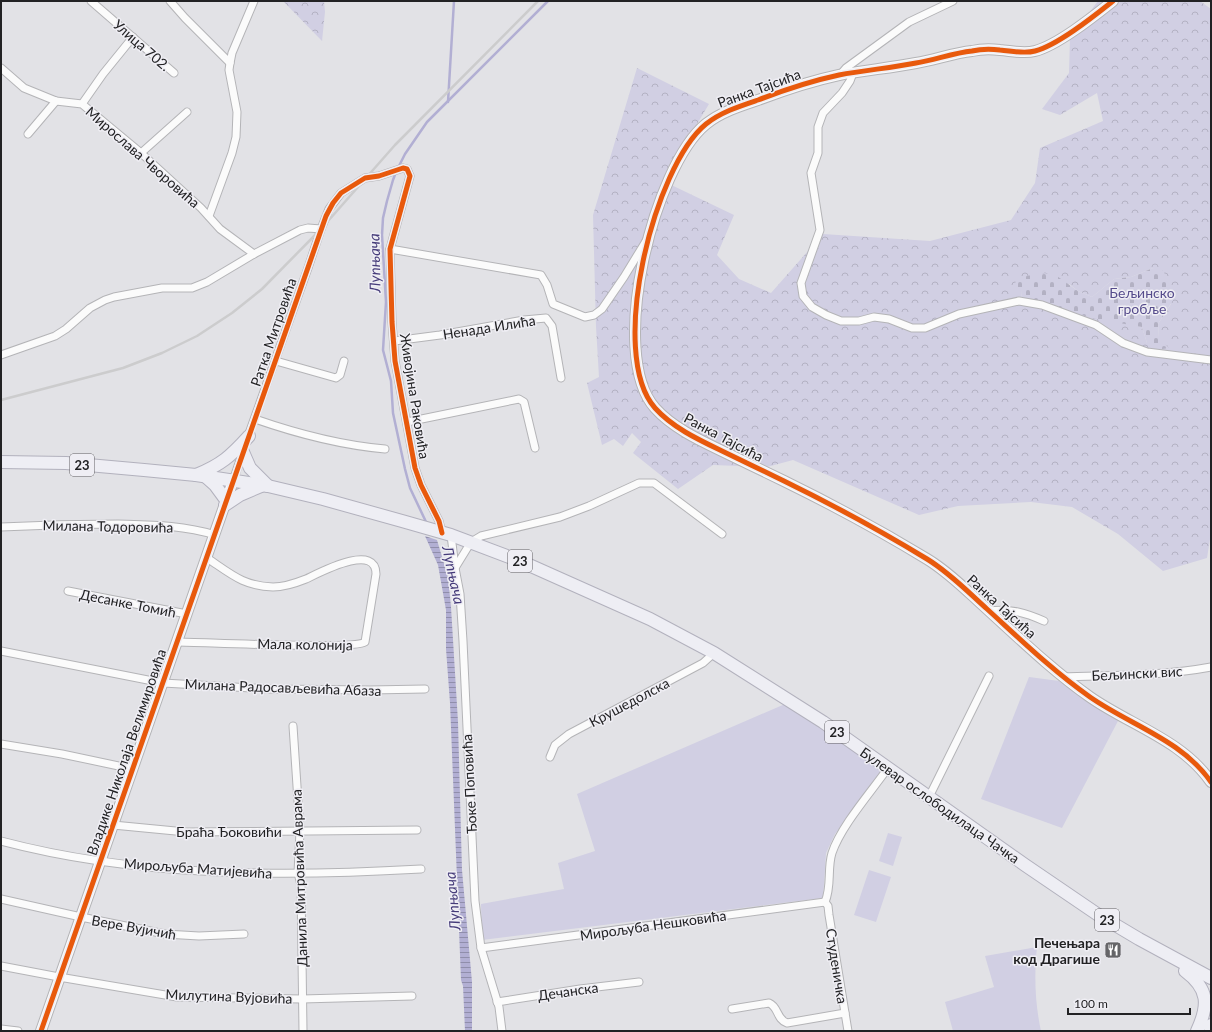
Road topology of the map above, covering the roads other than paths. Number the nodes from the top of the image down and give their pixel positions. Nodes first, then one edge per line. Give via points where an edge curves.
1 (91, 1) edge
2 (170, 1) edge
3 (254, 1) edge
4 (953, 1) edge
5 (1113, 1) edge
6 (133, 37) junction
7 (230, 63) junction
8 (1, 68) edge
9 (174, 73) dead end
10 (853, 73) junction
11 (840, 75) junction
12 (56, 101) junction
13 (82, 104) junction
14 (187, 112) dead end
15 (28, 134) dead end
16 (141, 153) junction
17 (341, 193) joint
18 (209, 216) junction
19 (321, 229) junction
20 (649, 236) junction
21 (390, 249) junction
22 (254, 254) junction
23 (394, 341) junction
24 (1, 356) edge
25 (1211, 360) edge
26 (276, 361) junction
27 (344, 361) dead end
28 (562, 378) dead end
29 (255, 419) junction
30 (407, 422) junction
31 (249, 436) junction
32 (535, 448) dead end
33 (385, 449) dead end
34 (243, 452) junction
35 (1, 462) edge
36 (201, 476) junction
37 (233, 481) junction
38 (265, 486) junction
39 (226, 502) junction
40 (1, 527) edge
41 (446, 534) junction
42 (722, 534) dead end
43 (215, 535) junction
44 (471, 542) junction
45 (207, 558) junction
46 (455, 568) junction
47 (68, 592) dead end
48 (989, 611) junction
49 (187, 614) junction
50 (1044, 621) dead end
51 (178, 642) junction
52 (1, 651) edge
53 (714, 653) junction
54 (1211, 666) edge
55 (988, 676) dead end
56 (1063, 677) junction
57 (163, 683) junction
58 (425, 689) dead end
59 (292, 726) dead end
60 (1, 744) edge
61 (550, 757) dead end
62 (888, 768) junction
63 (133, 769) junction
64 (1211, 782) edge
65 (929, 797) junction
66 (113, 825) junction
67 (417, 830) dead end
68 (300, 831) junction
69 (1, 841) edge
70 (100, 862) junction
71 (421, 869) dead end
72 (298, 873) junction
73 (1, 899) edge
74 (825, 902) junction
75 (80, 917) junction
76 (244, 934) dead end
77 (481, 948) junction
78 (1173, 958) junction
79 (1, 966) edge
80 (59, 977) junction
81 (1211, 978) edge
82 (639, 982) dead end
83 (412, 996) dead end
84 (302, 999) junction
85 (497, 1002) junction
86 (732, 1008) dead end
87 (845, 1013) junction
88 (1, 1029) edge
89 (18, 1031) edge
90 (41, 1031) edge
91 (303, 1031) edge
92 (502, 1031) edge
93 (848, 1031) edge
94 (1197, 1031) edge

1 - 6 street, Улица 702.
2 - 7 street
3 - 7 street
4 - 11 street, Ранка Тајсића via 909,22
5 - 10 street, Ранка Тајсића via 1060,40 1031,52 996,49 972,51 920,63
6 - 9 street, Улица 702.
6 - 13 street via 102,74
7 - 18 street via 236,112 236,137
8 - 12 street, Мирослава Чворовића via 24,88
10 - 11 street, Ранка Тајсића
10 - 25 street via 842,93 823,113 818,127 818,153 811,173 820,230 801,284 803,296 812,307 841,321 859,321 874,317 889,319 912,328 925,328 959,314 1019,301 1042,305 1096,325 1123,343 1148,352
11 - 20 street, Ранка Тајсића via 781,91 722,114 707,123 680,156 662,195
12 - 13 street, Мирослава Чворовића
12 - 15 street
13 - 16 street, Мирослава Чворовића
14 - 16 street
16 - 18 street, Мирослава Чворовића
17 - 19 street, Ратка Митровића via 329,209
17 - 21 street, Живојина Раковића via 365,178 407,169 410,176
18 - 22 street, Мирослава Чворовића via 220,229
19 - 22 street via 304,228
19 - 26 street, Ратка Митровића
20 - 21 street via 602,310 585,317 553,304 541,275
20 - 48 street, Ранка Тајсића via 635,311 636,365 646,395 664,418 695,438 859,520 929,560 955,579
21 - 23 street, Живојина Раковића
22 - 24 street via 192,288 162,288 105,300 90,308 55,336
23 - 28 street, Ненада Илића via 546,318 552,326
23 - 30 street, Живојина Раковића via 395,361
26 - 27 street via 336,378 340,375
26 - 29 street, Ратка Митровића
29 - 31 street, Ратка Митровића
29 - 33 street via 310,436
30 - 32 street via 519,399 524,402
30 - 41 street, Живојина Раковића via 415,468
31 - 34 street, Ратка Митровића
31 - 36 main road via 225,461
34 - 37 street, Ратка Митровића
34 - 38 main road via 250,468
35 - 36 main road, Булевар ослободилаца Чачка / 23 via 66,463
36 - 37 main road, Булевар ослободилаца Чачка / 23
36 - 39 main road via 215,485
37 - 38 main road, Булевар ослободилаца Чачка / 23
37 - 39 street, Владике Николаја Велимировића
38 - 39 main road via 240,494
38 - 41 main road, Булевар ослободилаца Чачка / 23 via 323,499
39 - 43 street, Владике Николаја Велимировића
40 - 43 street, Милана Тодоровића via 66,524 140,525 189,528
41 - 44 main road, Булевар ослободилаца Чачка / 23
41 - 46 street, Ђоке Поповића
42 - 44 street via 654,484 644,482 560,517 486,534
43 - 45 street, Владике Николаја Велимировића
44 - 46 street
44 - 53 main road, Булевар ослободилаца Чачка / 23 via 624,607
45 - 49 street, Владике Николаја Велимировића
45 - 51 street, Мала колонија via 238,580 275,587 292,584 350,562 371,562 376,574 365,642 359,645 321,645
46 - 77 street, Ђоке Поповића via 460,594 474,882
47 - 49 street, Десанке Томић
48 - 50 street via 1015,611
48 - 56 street, Ранка Тајсића
49 - 51 street, Владике Николаја Велимировића
51 - 57 street, Владике Николаја Велимировића
52 - 57 street, Милана Радосављевића Абаза
53 - 61 street, Крушедолска via 703,663 569,734 555,745
53 - 62 main road, Булевар ослободилаца Чачка / 23 via 823,722
54 - 56 street, Бељински вис via 1167,673
55 - 65 street
56 - 64 street, Ранка Тајсића via 1107,709 1180,750 1192,759
57 - 58 street, Милана Радосављевића Абаза via 285,689
57 - 63 street, Владике Николаја Велимировића
59 - 68 street, Данила Митровића Аврама
60 - 63 street
62 - 65 main road, Булевар ослободилаца Чачка / 23
62 - 74 street via 834,847 830,864 829,892
63 - 66 street, Владике Николаја Велимировића
65 - 78 main road, Булевар ослободилаца Чачка / 23 via 1097,914
66 - 68 street, Браћа Ђоковићи via 186,832
66 - 70 street, Владике Николаја Велимировића
67 - 68 street, Браћа Ђоковићи
68 - 72 street, Данила Митровића Аврама
69 - 70 street, Мирољуба Матијевића via 41,852
70 - 72 street, Мирољуба Матијевића via 208,872
70 - 75 street, Владике Николаја Велимировића
71 - 72 street, Мирољуба Матијевића
72 - 84 street, Данила Митровића Аврама
73 - 75 street, Вере Вујичић
74 - 77 street, Мирољуба Нешковића
74 - 87 street, Студеничка via 828,906
75 - 76 street, Вере Вујичић via 174,935
75 - 80 street, Владике Николаја Велимировића
77 - 85 street, Ђоке Поповића
78 - 81 main road, Булевар ослободилаца Чачка / 23
78 - 94 main road via 1195,979 1205,998 1205,1008
79 - 80 street, Милутина Вујовића
80 - 84 street, Милутина Вујовића via 177,997
80 - 90 street, Владике Николаја Велимировића
82 - 85 street, Дечанска
83 - 84 street, Милутина Вујовића
84 - 91 street, Данила Митровића Аврама
85 - 92 street, Ђоке Поповића
86 - 87 street via 769,1003 774,1006 781,1020 787,1022
87 - 93 street, Студеничка
88 - 89 street

